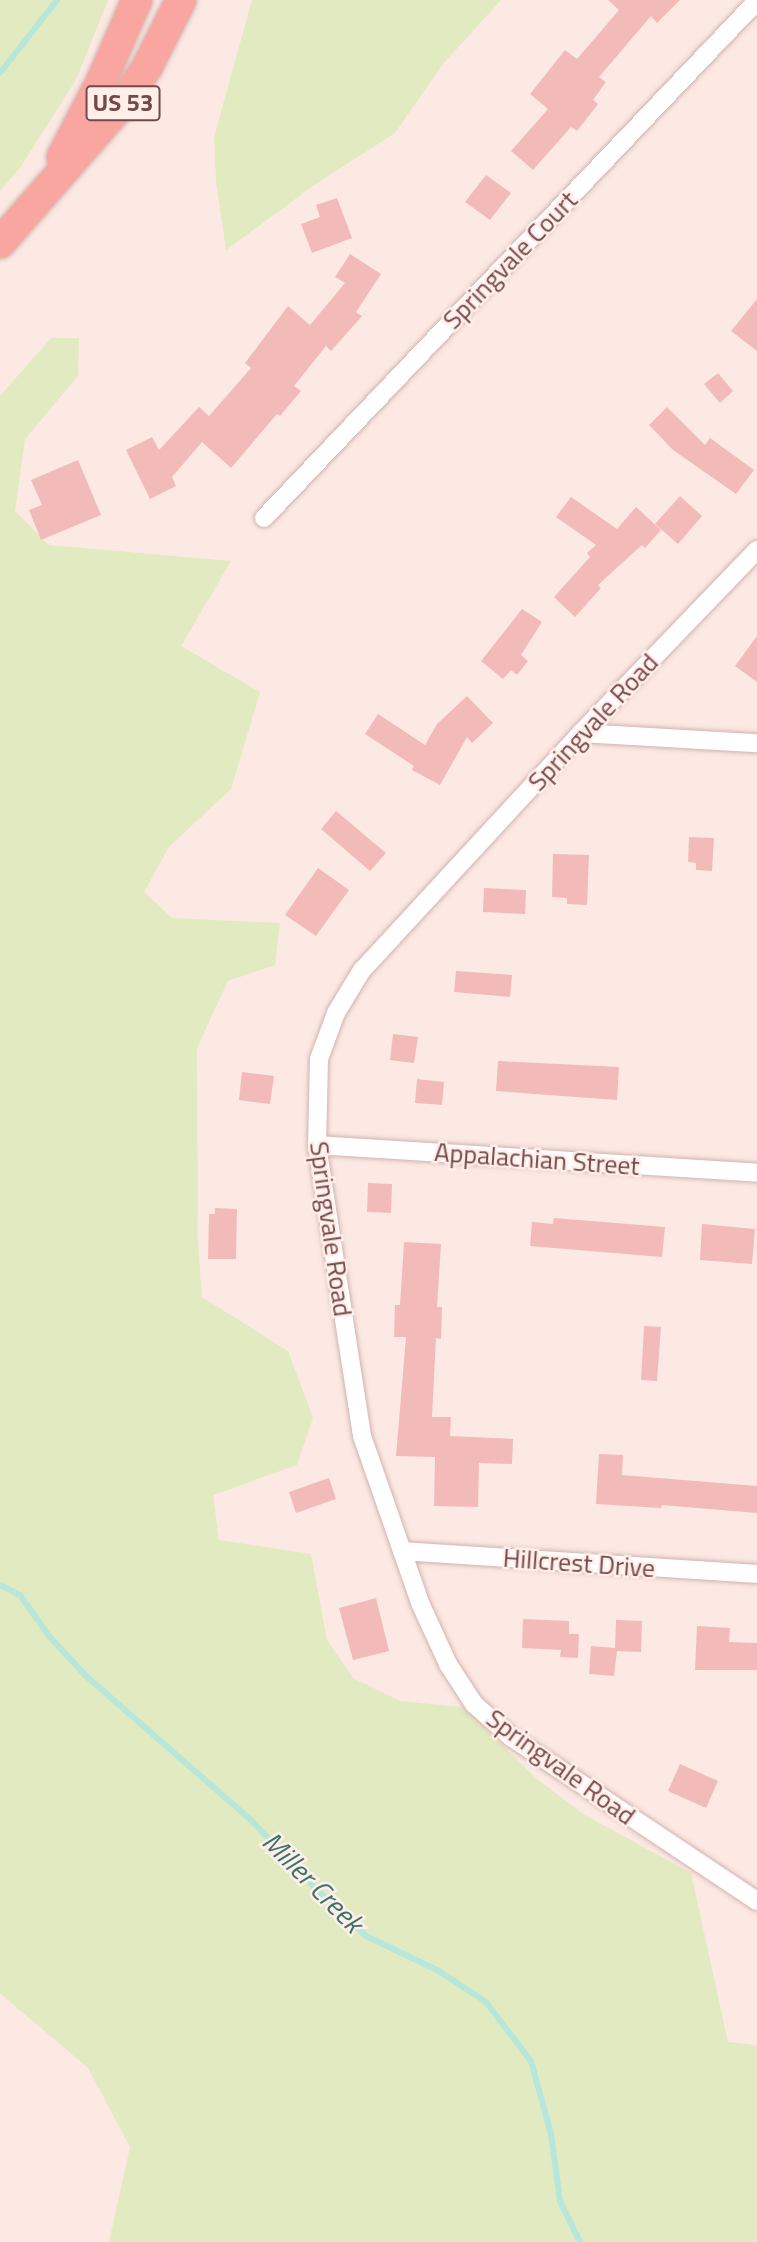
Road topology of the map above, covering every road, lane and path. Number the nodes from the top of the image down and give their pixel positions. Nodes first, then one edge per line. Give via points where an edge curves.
1 (137, 0) edge
2 (181, 0) edge
3 (757, 1) edge
4 (44, 192) junction
5 (0, 243) edge
6 (264, 518) dead end
7 (757, 550) edge
8 (581, 733) junction
9 (757, 743) edge
10 (317, 1145) junction
11 (757, 1173) edge
12 (402, 1552) junction
13 (757, 1574) edge
14 (757, 1902) edge

1 - 4 highway, US 53
2 - 4 highway, US 53 via 125,100
3 - 6 street, Springvale Court
4 - 5 highway, US 53
7 - 8 street, Springvale Road
8 - 9 street
8 - 10 street, Springvale Road via 362,970 336,1013 319,1059
10 - 11 street, Appalachian Street
10 - 12 street, Springvale Road via 362,1436
12 - 13 street, Hillcrest Drive
12 - 14 street, Springvale Road via 448,1664 474,1704 511,1737

